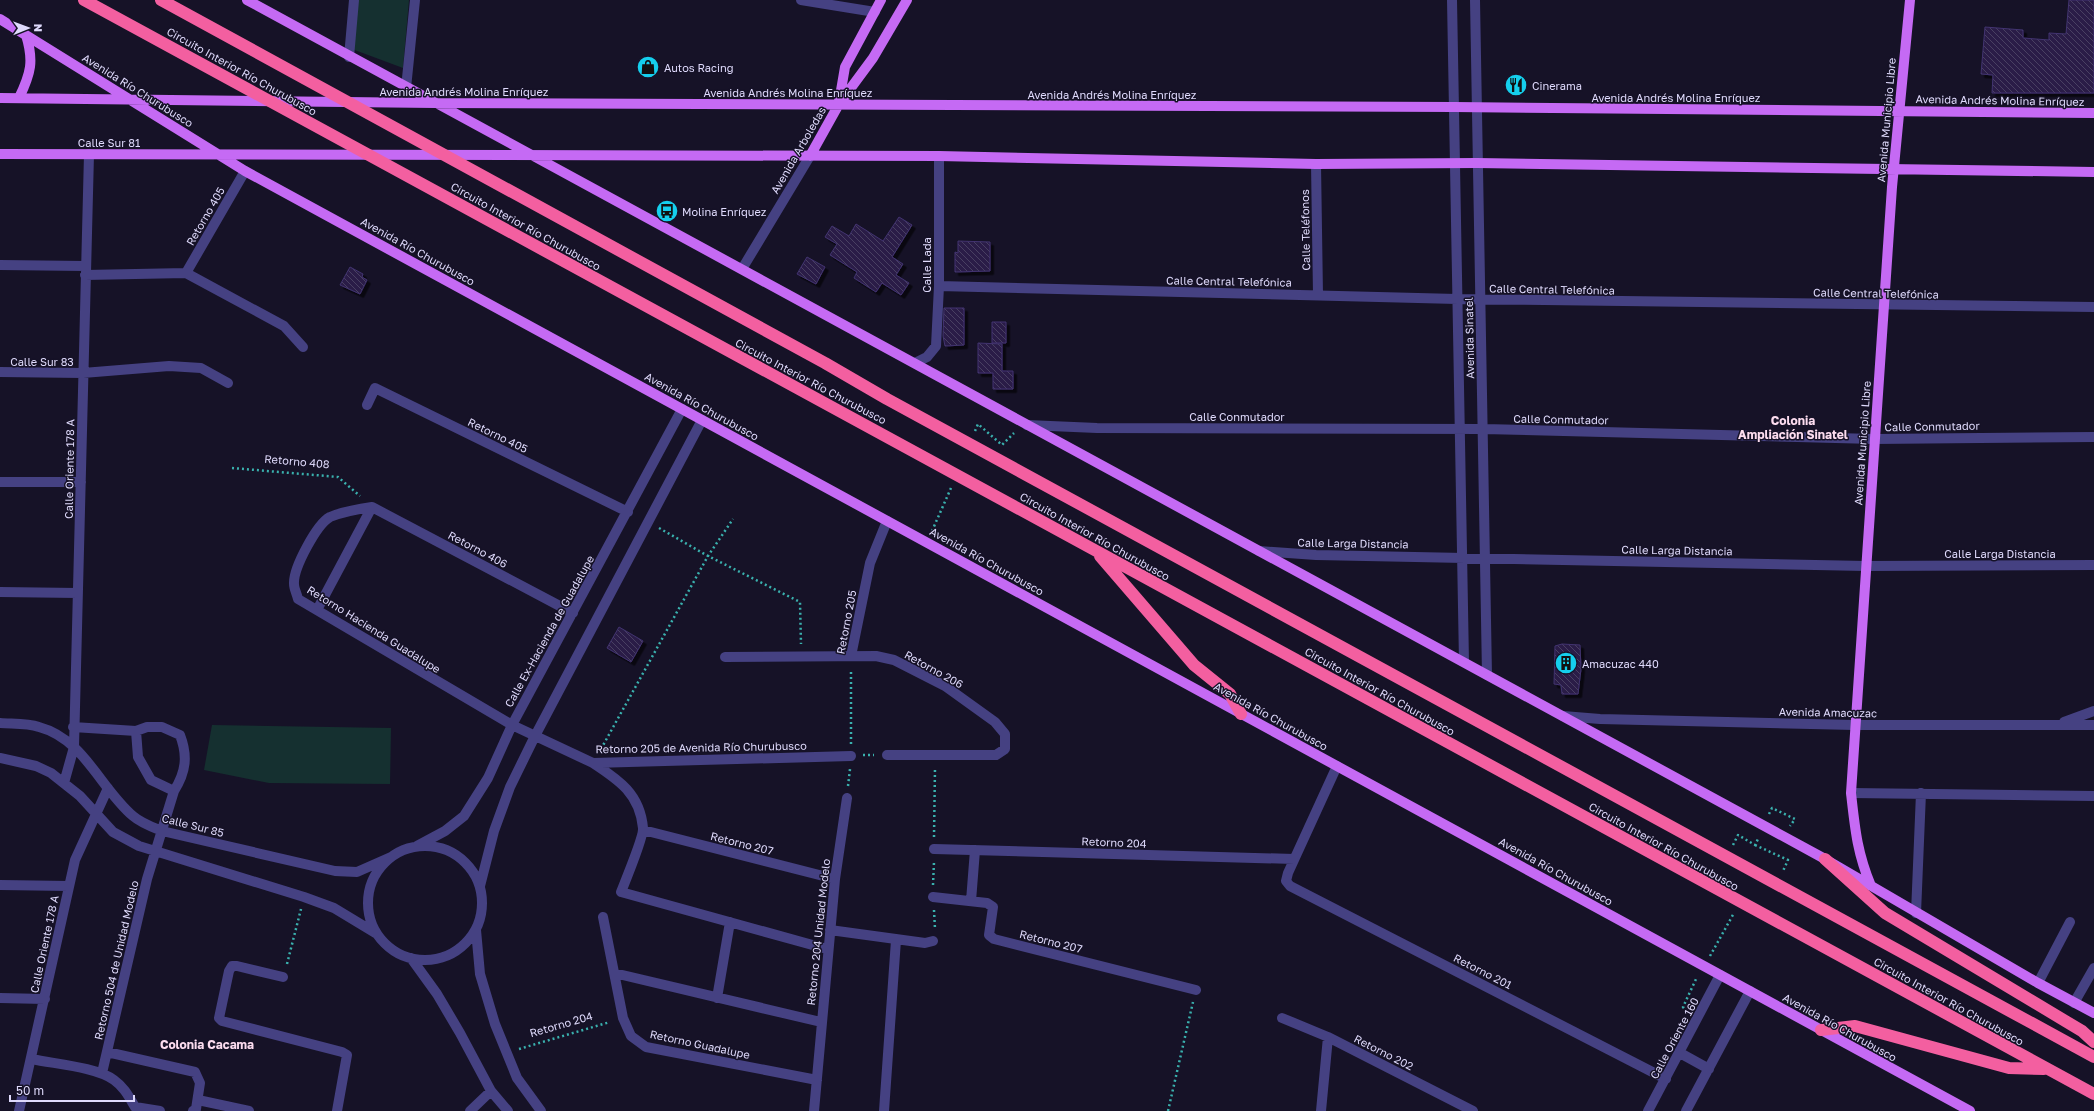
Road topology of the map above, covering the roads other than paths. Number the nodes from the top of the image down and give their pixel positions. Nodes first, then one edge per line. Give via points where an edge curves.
1 (84, 0) edge
2 (161, 0) edge
3 (247, 0) edge
4 (354, 0) edge
5 (416, 0) edge
6 (801, 0) edge
7 (881, 0) edge
8 (907, 0) edge
9 (1452, 0) edge
10 (1475, 0) edge
11 (1910, 0) edge
12 (876, 12) junction
13 (0, 19) edge
14 (26, 35) junction
15 (349, 57) junction
16 (406, 88) junction
17 (0, 98) edge
18 (19, 98) junction
19 (130, 99) junction
20 (435, 103) junction
21 (839, 104) junction
22 (1454, 108) junction
23 (1476, 108) junction
24 (1899, 111) junction
25 (2094, 113) edge
26 (0, 154) edge
27 (89, 154) junction
28 (218, 154) junction
29 (531, 155) junction
30 (810, 156) junction
31 (939, 156) junction
32 (1454, 163) junction
33 (1477, 163) junction
34 (1316, 164) junction
35 (1893, 170) junction
36 (245, 171) junction
37 (2094, 172) edge
38 (0, 266) edge
39 (85, 270) junction
40 (742, 270) junction
41 (186, 273) junction
42 (939, 286) junction
43 (1318, 295) junction
44 (1457, 299) junction
45 (1480, 300) junction
46 (1884, 306) junction
47 (2094, 307) edge
48 (303, 347) dead end
49 (914, 364) junction
50 (0, 372) edge
51 (83, 373) junction
52 (228, 383) dead end
53 (367, 405) dead end
54 (682, 409) junction
55 (702, 420) junction
56 (1027, 425) junction
57 (1460, 430) junction
58 (1484, 430) junction
59 (2094, 436) edge
60 (1874, 439) junction
61 (0, 482) edge
62 (81, 482) junction
63 (372, 507) junction
64 (628, 512) junction
65 (887, 521) junction
66 (1095, 550) junction
67 (1259, 551) junction
68 (1462, 557) junction
69 (1485, 558) junction
70 (2094, 565) edge
71 (1866, 566) junction
72 (0, 592) edge
73 (78, 593) junction
74 (317, 610) junction
75 (573, 613) junction
76 (725, 656) dead end
77 (851, 656) junction
78 (1464, 662) junction
79 (1487, 675) junction
80 (2094, 711) edge
81 (1241, 714) junction
82 (1562, 716) junction
83 (0, 723) edge
84 (2059, 724) junction
85 (2094, 724) edge
86 (512, 725) junction
87 (1854, 725) junction
88 (73, 727) junction
89 (136, 731) junction
90 (535, 736) junction
91 (74, 747) junction
92 (887, 755) road end
93 (851, 756) road end
94 (0, 758) edge
95 (593, 763) junction
96 (1337, 766) junction
97 (64, 783) junction
98 (108, 788) junction
99 (174, 791) junction
100 (1850, 793) junction
101 (1921, 793) junction
102 (2094, 796) edge
103 (847, 798) road end
104 (96, 813) junction
105 (643, 830) junction
106 (162, 831) junction
107 (417, 846) junction
108 (934, 849) dead end
109 (975, 850) junction
110 (156, 853) junction
111 (391, 857) junction
112 (1294, 859) junction
113 (1825, 859) junction
114 (835, 879) junction
115 (0, 885) edge
116 (69, 886) junction
117 (480, 886) junction
118 (1871, 886) junction
119 (933, 897) dead end
120 (971, 901) junction
121 (1916, 913) junction
122 (603, 917) dead end
123 (730, 922) junction
124 (2070, 922) dead end
125 (476, 930) junction
126 (830, 930) junction
127 (377, 934) junction
128 (896, 940) junction
129 (932, 941) dead end
130 (827, 949) junction
131 (411, 958) junction
132 (2094, 968) edge
133 (614, 973) junction
134 (1720, 975) junction
135 (283, 977) road end
136 (2038, 983) junction
137 (1196, 990) road end
138 (1750, 991) junction
139 (0, 998) edge
140 (717, 998) junction
141 (44, 999) junction
142 (2074, 1003) junction
143 (2094, 1013) edge
144 (1282, 1018) dead end
145 (821, 1022) junction
146 (1821, 1030) junction
147 (1328, 1037) junction
148 (2094, 1042) edge
149 (107, 1052) junction
150 (1680, 1053) junction
151 (2094, 1057) edge
152 (32, 1059) junction
153 (1709, 1069) junction
154 (2048, 1069) junction
155 (102, 1073) junction
156 (1666, 1079) junction
157 (817, 1080) junction
158 (491, 1091) junction
159 (2094, 1094) edge
160 (198, 1100) junction
161 (134, 1109) edge
162 (19, 1111) edge
163 (160, 1111) edge
164 (193, 1111) edge
165 (249, 1111) edge
166 (337, 1111) edge
167 (470, 1111) edge
168 (508, 1111) edge
169 (541, 1111) edge
170 (814, 1111) edge
171 (884, 1111) edge
172 (1320, 1111) edge
173 (1472, 1111) edge
174 (1648, 1111) edge
175 (1686, 1111) edge
176 (1970, 1111) edge

1 - 66 highway, Circuito Interior Río Churubusco
2 - 151 highway, Circuito Interior Río Churubusco via 687,287 901,407
3 - 15 main road
4 - 15 street
5 - 16 street
6 - 12 street
7 - 12 main road, Avenida Arboledas
8 - 21 main road, Avenida Arboledas via 873,58
9 - 22 street, Avenida Sinatel
10 - 23 street, Avenida Sinatel
11 - 24 main road, Avenida Municipio Libre
12 - 21 main road, Avenida Arboledas via 845,67
13 - 14 main road, Avenida Río Churubusco
14 - 18 main road via 31,52 31,66
14 - 19 main road, Avenida Río Churubusco
15 - 16 main road
16 - 20 main road
17 - 18 main road
18 - 19 main road
19 - 20 main road, Avenida Andrés Molina Enríquez
19 - 28 main road, Avenida Río Churubusco
20 - 21 main road, Avenida Andrés Molina Enríquez
20 - 29 main road
21 - 22 main road, Avenida Andrés Molina Enríquez
21 - 30 main road, Avenida Arboledas
22 - 23 main road, Avenida Andrés Molina Enríquez
22 - 32 street, Avenida Sinatel
23 - 24 main road, Avenida Andrés Molina Enríquez
23 - 33 street, Avenida Sinatel
24 - 25 main road, Avenida Andrés Molina Enríquez
24 - 35 main road, Avenida Municipio Libre
26 - 27 main road, Calle Sur 81
27 - 28 main road, Calle Sur 81
27 - 39 street, Calle Oriente 178 A
28 - 29 main road
28 - 36 main road, Avenida Río Churubusco
29 - 30 main road
29 - 40 main road
30 - 31 main road
30 - 40 street, Avenida Arboledas
31 - 34 main road
31 - 42 street, Calle Lada
32 - 33 main road
32 - 34 main road
32 - 44 street, Avenida Sinatel
33 - 35 main road
33 - 45 street, Avenida Sinatel
34 - 43 street, Calle Teléfonos
35 - 37 main road
35 - 46 main road, Avenida Municipio Libre
36 - 41 street, Retorno 405
36 - 54 main road, Avenida Río Churubusco
38 - 39 street
39 - 41 street
39 - 51 street, Calle Oriente 178 A
40 - 49 main road
41 - 48 street via 284,326
42 - 43 street, Calle Central Telefónica
42 - 49 street, Calle Lada via 936,346 927,357
43 - 44 street, Calle Central Telefónica
44 - 45 street, Calle Central Telefónica
44 - 57 street, Avenida Sinatel
45 - 46 street, Calle Central Telefónica
45 - 58 street, Avenida Sinatel
46 - 47 street, Calle Central Telefónica
46 - 60 main road, Avenida Municipio Libre
49 - 56 main road
50 - 51 street, Calle Sur 83
51 - 52 street via 177,367 201,368
51 - 62 street, Calle Oriente 178 A
53 - 64 street, Retorno 405 via 375,388
54 - 55 main road, Avenida Río Churubusco
54 - 64 street, Calle Ex-Hacienda de Guadalupe
55 - 65 main road, Avenida Río Churubusco
55 - 90 street
56 - 57 street, Calle Conmutador via 1104,428
56 - 67 main road
57 - 58 street, Calle Conmutador
57 - 68 street, Avenida Sinatel
58 - 60 street, Calle Conmutador
58 - 69 street, Avenida Sinatel
59 - 60 street, Calle Conmutador
60 - 71 main road, Avenida Municipio Libre
61 - 62 street
62 - 73 street, Calle Oriente 178 A
63 - 74 street
63 - 74 street, Retorno Hacienda Guadalupe via 350,510 329,518 316,533 299,562 294,584 298,599
63 - 75 street, Retorno 406
64 - 75 street, Calle Ex-Hacienda de Guadalupe
65 - 77 street, Retorno 205 via 870,563
65 - 81 main road, Avenida Río Churubusco
66 - 81 highway via 1194,665 1230,694
66 - 154 highway, Circuito Interior Río Churubusco
67 - 68 street, Calle Larga Distancia via 1316,555
67 - 78 main road
68 - 69 street, Calle Larga Distancia
68 - 78 street, Avenida Sinatel
69 - 71 street, Calle Larga Distancia
69 - 79 street, Avenida Sinatel
70 - 71 street, Calle Larga Distancia
71 - 87 main road, Avenida Municipio Libre
72 - 73 street
73 - 88 street, Calle Oriente 178 A
74 - 86 street, Retorno Hacienda Guadalupe
75 - 86 street, Calle Ex-Hacienda de Guadalupe
76 - 77 street, Retorno 206
77 - 92 street, Retorno 206 via 876,656 894,660 944,686 995,722 1005,734 1005,749 996,755
78 - 79 main road
79 - 82 main road
80 - 84 street
81 - 96 main road, Avenida Río Churubusco
82 - 87 street, Avenida Amacuzac
82 - 113 main road
83 - 91 street, Calle Sur 85 via 40,727
84 - 85 street, Avenida Amacuzac
84 - 87 street, Avenida Amacuzac
86 - 90 street, Retorno 205 de Avenida Río Churubusco
86 - 107 street, Calle Ex-Hacienda de Guadalupe via 488,778 464,816 445,831
87 - 100 main road, Avenida Municipio Libre
88 - 89 street
88 - 91 street, Calle Oriente 178 A
89 - 99 street via 138,757 151,780
89 - 99 street via 162,728 180,735 186,751 182,778
90 - 95 street, Retorno 205 de Avenida Río Churubusco
90 - 117 street via 510,787 494,831
91 - 97 street, Calle Oriente 178 A
91 - 98 street, Calle Sur 85
93 - 95 street, Retorno 205 de Avenida Río Churubusco
94 - 97 street via 36,766
95 - 105 street via 621,782 630,793 638,807
96 - 112 street
96 - 134 main road, Avenida Río Churubusco
97 - 104 street
98 - 104 street, Calle Oriente 178 A
98 - 106 street, Calle Sur 85 via 133,816
99 - 106 street, Retorno 504 de Unidad Modelo
100 - 101 street
100 - 118 main road, Avenida Municipio Libre via 1860,860
101 - 102 street
101 - 121 street
103 - 114 street, Retorno 204 Unidad Modelo
104 - 110 street via 113,832
104 - 116 street, Calle Oriente 178 A via 75,860
105 - 114 street, Retorno 207
105 - 123 street via 622,892
106 - 110 street, Retorno 504 de Unidad Modelo
106 - 111 street, Calle Sur 85 via 335,871 357,872
107 - 111 street
107 - 117 street via 437,846 456,854 471,868
108 - 109 street, Retorno 204
109 - 112 street, Retorno 204
109 - 120 street
110 - 127 street via 304,897 334,908
110 - 149 street, Retorno 504 de Unidad Modelo via 147,879
111 - 127 street via 379,869 371,885 368,901 370,918
112 - 156 street, Retorno 201 via 1286,881 1290,886
113 - 118 main road
113 - 148 highway via 1885,913 2082,1031
114 - 126 street, Retorno 204 Unidad Modelo
115 - 116 street
116 - 141 street, Calle Oriente 178 A
117 - 125 street via 482,908
118 - 121 main road
119 - 120 street, Retorno 207
120 - 137 street, Retorno 207 via 987,903 992,907 989,935 994,940
121 - 136 main road
122 - 133 street, Retorno Guadalupe
123 - 130 street
123 - 140 street
124 - 136 street
125 - 131 street via 464,945 448,955 430,960
125 - 169 street via 480,974 505,1053 517,1078
126 - 128 street
126 - 130 street, Retorno 204 Unidad Modelo
127 - 131 street via 394,950
128 - 129 street via 926,943
128 - 171 street
130 - 145 street, Retorno 204 Unidad Modelo
131 - 158 street via 437,994
132 - 142 street
133 - 140 street
133 - 157 street, Retorno Guadalupe via 623,1018 631,1036 646,1047
134 - 138 main road, Avenida Río Churubusco
134 - 150 street, Calle Oriente 160
135 - 166 street via 232,966 219,1018 222,1021 347,1055
136 - 142 main road
138 - 146 main road, Avenida Río Churubusco
138 - 153 street
139 - 141 street
140 - 145 street
141 - 152 street, Calle Oriente 178 A
142 - 143 main road
144 - 147 street, Retorno 202
145 - 157 street, Retorno 204 Unidad Modelo
146 - 154 highway via 1855,1026 2009,1068
146 - 176 main road, Avenida Río Churubusco
147 - 172 street
147 - 173 street, Retorno 202
149 - 155 street, Retorno 504 de Unidad Modelo
149 - 160 street via 195,1072 200,1083
150 - 153 street
150 - 156 street, Calle Oriente 160
152 - 155 street
152 - 162 street, Calle Oriente 178 A
153 - 175 street
154 - 159 highway, Circuito Interior Río Churubusco
155 - 161 street via 126,1091
156 - 174 street, Calle Oriente 160
157 - 170 street, Retorno 204 Unidad Modelo
158 - 167 street
158 - 168 street
160 - 164 street
160 - 165 street
161 - 163 street

